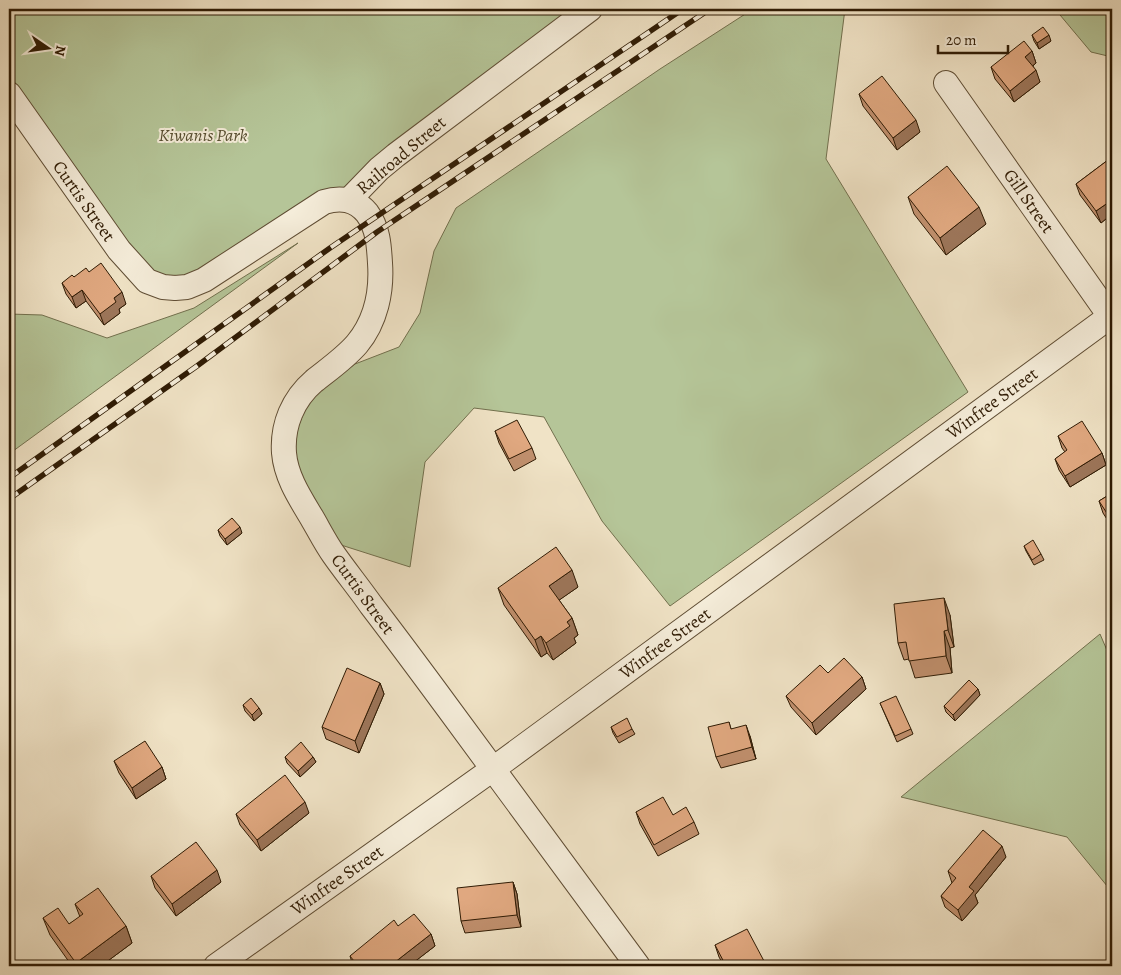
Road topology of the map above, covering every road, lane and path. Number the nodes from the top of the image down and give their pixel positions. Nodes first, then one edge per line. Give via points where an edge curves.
1 (590, 9) edge
2 (946, 83) dead end
3 (9, 94) edge
4 (349, 200) junction
5 (175, 288) joint
6 (1112, 317) edge
7 (494, 768) junction
8 (216, 966) edge
9 (638, 966) edge

1 - 4 street, Railroad Street via 396,155
2 - 6 street, Gill Street
3 - 5 street, Curtis Street via 119,250 147,281
4 - 5 street, Railroad Street via 324,202 210,277
4 - 7 street, Curtis Street via 369,216 377,232 381,281 378,301 358,344 303,391 296,401 285,426 288,473 333,554
6 - 7 street, Winfree Street
7 - 8 street, Winfree Street
7 - 9 street, Curtis Street

